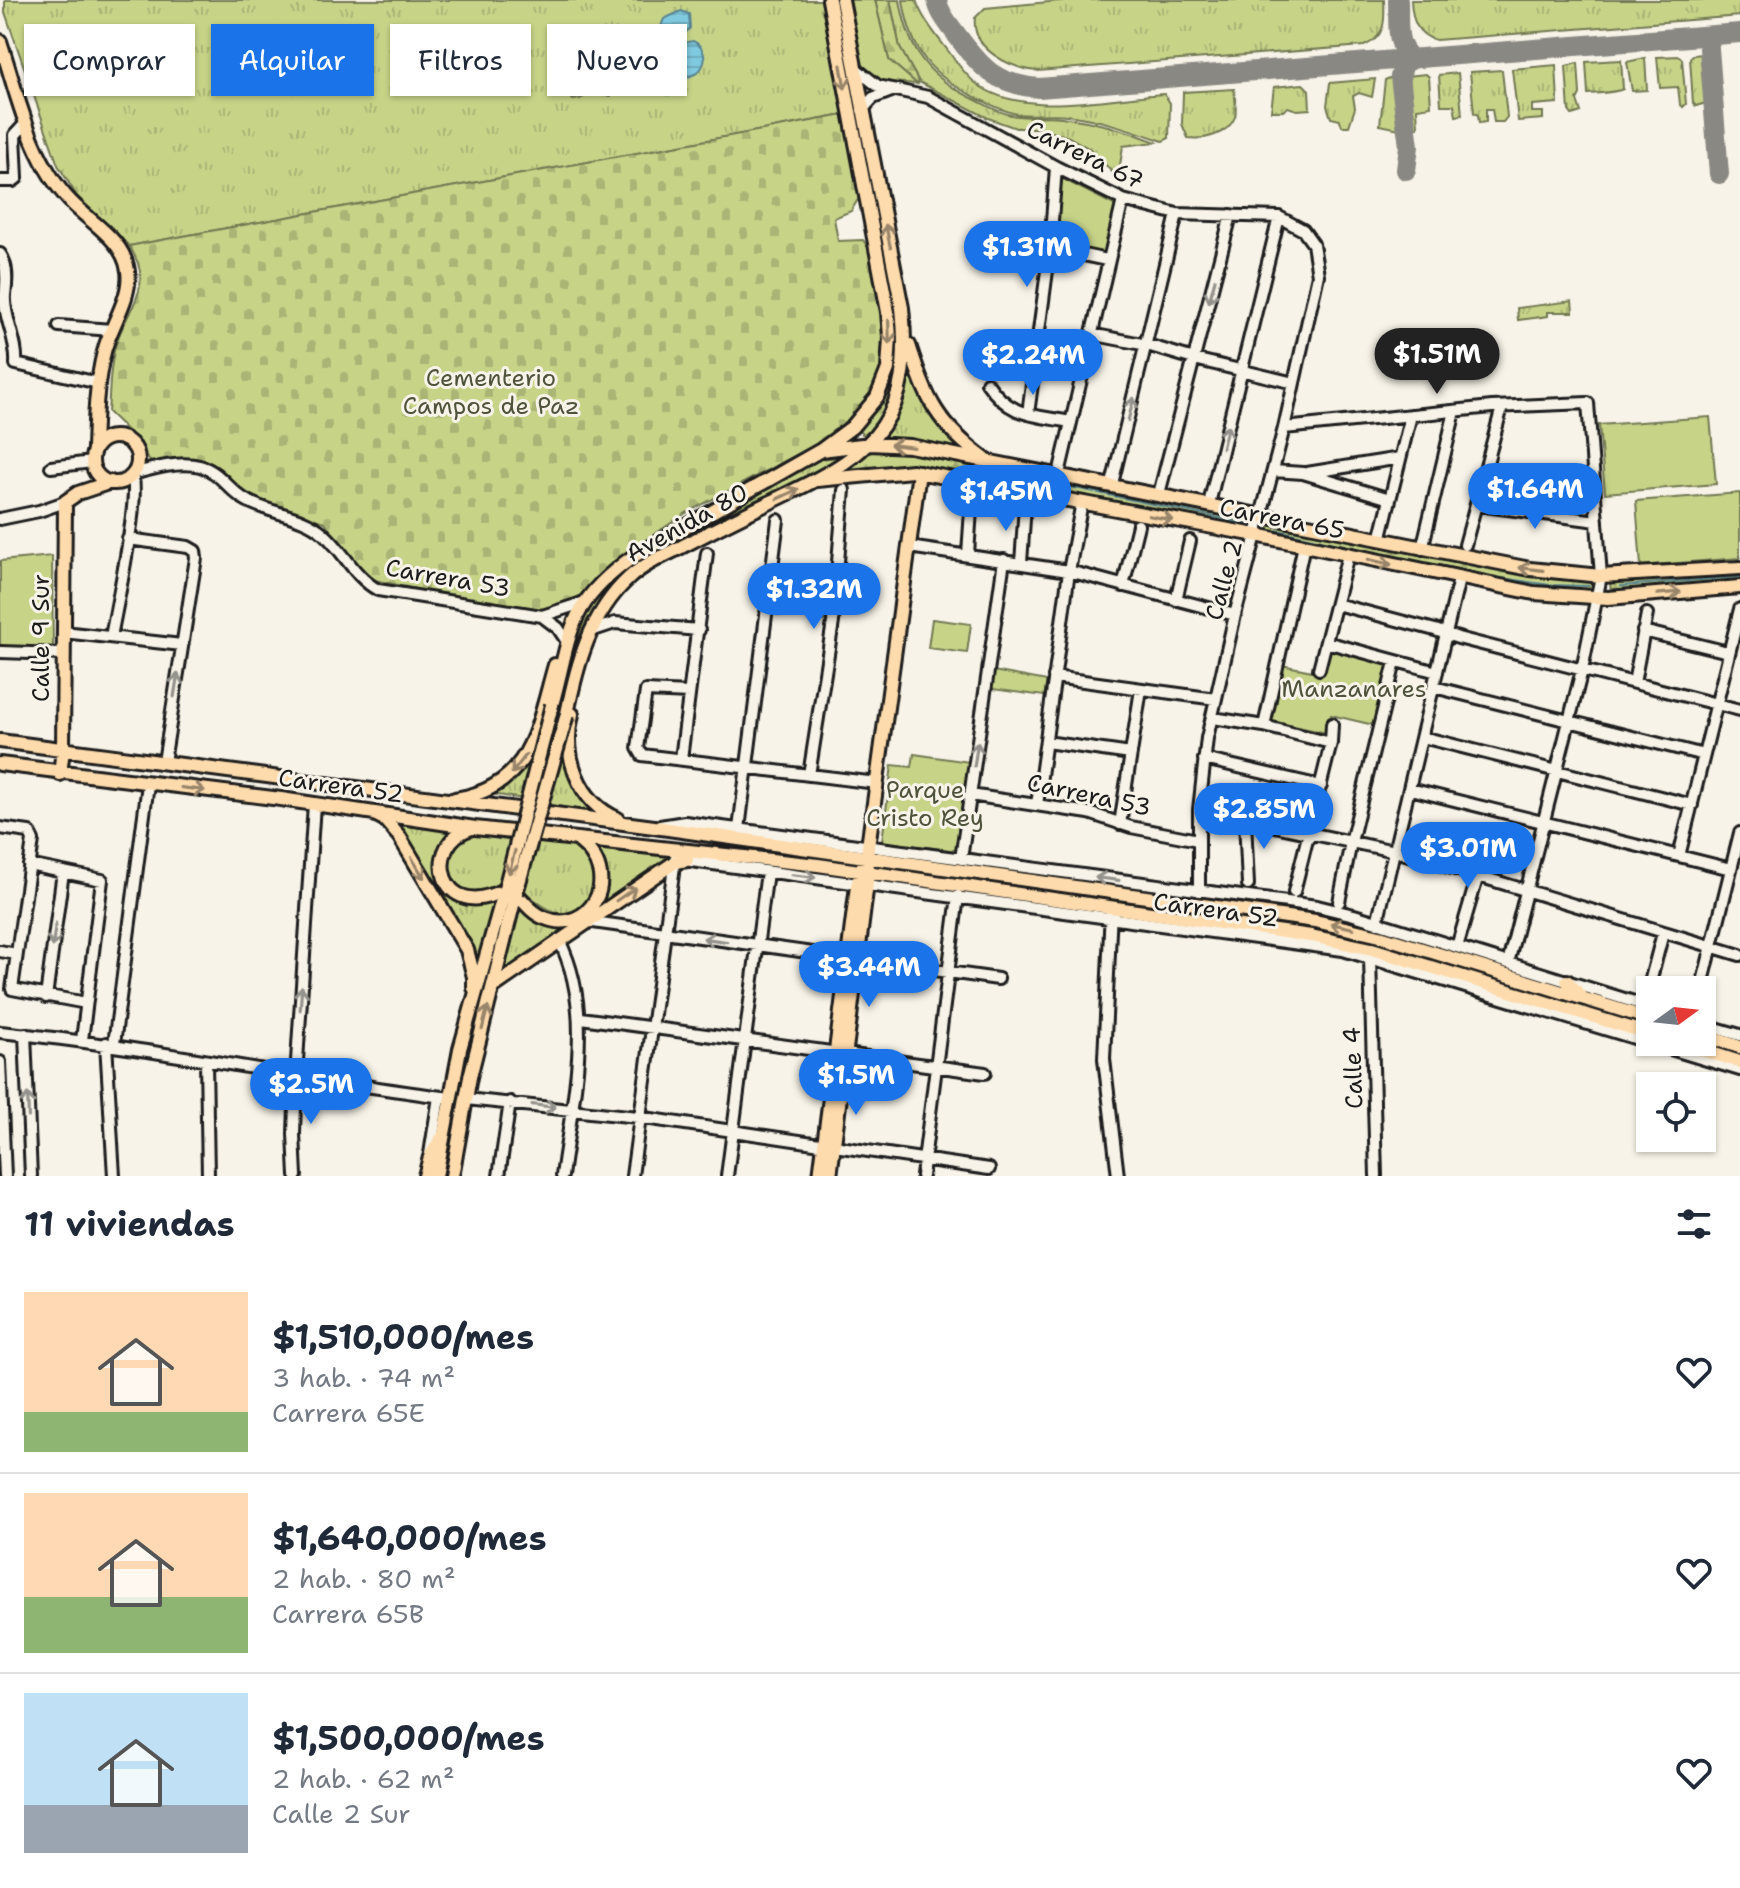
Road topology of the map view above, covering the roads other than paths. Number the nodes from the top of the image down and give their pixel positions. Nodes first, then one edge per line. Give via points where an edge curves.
1 (829, 0) edge
2 (842, 0) edge
3 (0, 41) edge
4 (854, 66) junction
5 (895, 89) junction
6 (862, 110) junction
7 (26, 123) junction
8 (1056, 167) junction
9 (0, 181) edge
10 (1123, 200) junction
11 (1177, 214) junction
12 (1231, 215) junction
13 (1279, 217) junction
14 (1309, 236) joint
15 (1050, 248) junction
16 (1, 254) edge
17 (1107, 260) junction
18 (59, 326) dead end
19 (112, 330) junction
20 (905, 332) junction
21 (1091, 334) junction
22 (1147, 345) junction
23 (1194, 359) junction
24 (1242, 370) junction
25 (98, 383) junction
26 (987, 383) dead end
27 (1294, 383) junction
28 (1502, 407) junction
29 (1455, 411) junction
30 (1028, 414) junction
31 (1411, 415) junction
32 (97, 421) junction
33 (1071, 422) junction
34 (852, 427) junction
35 (1284, 428) junction
36 (116, 437) junction
37 (874, 440) junction
38 (821, 450) junction
39 (1400, 458) junction
40 (93, 459) junction
41 (988, 461) junction
42 (51, 467) dead end
43 (134, 470) junction
44 (1273, 471) junction
45 (919, 472) junction
46 (1303, 473) junction
47 (1059, 474) junction
48 (817, 480) junction
49 (111, 482) junction
50 (1112, 484) junction
51 (844, 490) dead end
52 (83, 491) junction
53 (1159, 494) junction
54 (972, 495) dead end
55 (1390, 499) junction
56 (65, 502) junction
57 (1082, 502) junction
58 (1209, 504) junction
59 (1025, 505) dead end
60 (1477, 505) junction
61 (1262, 516) junction
62 (0, 519) edge
63 (778, 520) dead end
64 (1597, 521) junction
65 (1138, 525) dead end
66 (1256, 535) junction
67 (128, 539) junction
68 (1380, 540) junction
69 (1190, 541) dead end
70 (1304, 545) junction
71 (1465, 545) dead end
72 (909, 547) junction
73 (1422, 549) junction
74 (707, 553) dead end
75 (968, 554) junction
76 (1348, 555) junction
77 (1004, 560) junction
78 (1021, 563) junction
79 (1740, 568) edge
80 (1069, 571) junction
81 (1601, 576) junction
82 (1459, 579) junction
83 (1123, 586) junction
84 (1740, 587) edge
85 (1598, 598) junction
86 (1176, 600) junction
87 (585, 602) junction
88 (1336, 604) junction
89 (1740, 609) edge
90 (1647, 614) dead end
91 (1235, 615) junction
92 (542, 616) junction
93 (699, 630) junction
94 (1643, 631) junction
95 (63, 632) junction
96 (1447, 634) junction
97 (589, 636) junction
98 (111, 637) junction
99 (566, 640) junction
100 (1326, 642) junction
101 (182, 645) junction
102 (0, 652) edge
103 (1728, 652) junction
104 (62, 654) junction
105 (1395, 662) junction
106 (1319, 669) dead end
107 (1582, 670) junction
108 (1437, 672) junction
109 (1054, 677) junction
110 (1634, 683) junction
111 (1434, 687) junction
112 (1141, 689) junction
113 (689, 693) junction
114 (1216, 699) junction
115 (1716, 704) junction
116 (1740, 710) edge
117 (1213, 718) junction
118 (1569, 721) junction
119 (1332, 724) dead end
120 (1264, 726) junction
121 (1422, 737) junction
122 (0, 741) edge
123 (1046, 742) junction
124 (1331, 743) junction
125 (63, 749) junction
126 (1131, 754) junction
127 (1704, 755) junction
128 (681, 759) junction
129 (1204, 759) junction
130 (164, 762) junction
131 (0, 764) edge
132 (747, 767) junction
133 (1555, 772) junction
134 (60, 774) junction
135 (809, 775) junction
136 (877, 783) junction
137 (148, 784) junction
138 (1321, 786) junction
139 (1410, 789) junction
140 (970, 795) junction
141 (440, 800) junction
142 (314, 804) junction
143 (1037, 805) junction
144 (1692, 805) junction
145 (1199, 810) junction
146 (367, 811) junction
147 (1245, 819) junction
148 (1544, 823) junction
149 (629, 824) junction
150 (1120, 824) junction
151 (654, 827) junction
152 (0, 828) edge
153 (475, 828) junction
154 (739, 829) junction
155 (1308, 832) junction
156 (1740, 833) edge
157 (576, 838) junction
158 (1198, 840) junction
159 (784, 841) junction
160 (1351, 842) junction
161 (1395, 852) junction
162 (1679, 856) junction
163 (679, 857) junction
164 (961, 859) junction
165 (29, 865) junction
166 (865, 867) junction
167 (1731, 869) junction
168 (63, 872) junction
169 (767, 872) junction
170 (1478, 875) junction
171 (1065, 879) junction
172 (1248, 885) dead end
173 (1526, 890) junction
174 (511, 891) junction
175 (1199, 891) junction
176 (1294, 892) dead end
177 (958, 896) junction
178 (1024, 900) junction
179 (1268, 900) junction
180 (1339, 902) dead end
181 (1255, 912) junction
182 (1111, 913) junction
183 (586, 921) junction
184 (1377, 923) junction
185 (1245, 931) junction
186 (665, 933) junction
187 (1663, 933) junction
188 (559, 940) junction
189 (758, 946) junction
190 (1457, 947) junction
191 (1712, 947) junction
192 (0, 951) edge
193 (16, 954) junction
194 (1740, 955) edge
195 (1370, 958) junction
196 (853, 960) junction
197 (1508, 963) junction
198 (948, 973) junction
199 (1654, 976) edge
200 (1705, 976) edge
201 (998, 979) dead end
202 (1567, 981) junction
203 (493, 987) junction
204 (46, 997) junction
205 (1584, 999) junction
206 (86, 1003) junction
207 (1636, 1003) edge
208 (471, 1010) junction
209 (1636, 1015) edge
210 (581, 1018) junction
211 (652, 1028) junction
212 (1716, 1028) edge
213 (1636, 1030) edge
214 (0, 1032) edge
215 (25, 1034) junction
216 (1740, 1035) edge
217 (1636, 1036) edge
218 (1716, 1039) edge
219 (82, 1040) junction
220 (745, 1040) junction
221 (110, 1044) junction
222 (1740, 1047) edge
223 (841, 1053) junction
224 (1716, 1054) edge
225 (1700, 1056) edge
226 (206, 1061) junction
227 (0, 1062) edge
228 (1740, 1062) edge
229 (936, 1066) junction
230 (1740, 1070) edge
231 (985, 1073) dead end
232 (296, 1076) junction
233 (445, 1098) junction
234 (466, 1099) junction
235 (510, 1102) junction
236 (571, 1109) junction
237 (638, 1117) junction
238 (445, 1132) junction
239 (732, 1133) junction
240 (829, 1147) junction
241 (430, 1157) junction
242 (924, 1159) junction
243 (989, 1169) dead end
244 (5, 1176) edge
245 (31, 1176) edge
246 (114, 1176) edge
247 (208, 1176) edge
248 (296, 1176) edge
249 (425, 1176) edge
250 (436, 1176) edge
251 (452, 1176) edge
252 (499, 1176) edge
253 (562, 1176) edge
254 (632, 1176) edge
255 (727, 1176) edge
256 (820, 1176) edge
257 (830, 1176) edge
258 (922, 1176) edge
259 (1118, 1176) edge
260 (1376, 1176) edge

1 -> 34 main road, Avenida 80 via 889,323 883,384
2 - 4 main road, Avenida 80
3 - 7 main road
4 - 5 street, Carrera 67 via 870,82
4 - 6 main road, Avenida 80
5 - 6 street via 873,98
5 - 8 street, Carrera 67 via 928,97
20 -> 6 main road, Avenida 80
7 - 9 street via 15,135 17,178
7 - 19 main road via 66,195 127,263 126,291
8 - 10 street, Carrera 67
8 - 15 street
10 - 11 street, Carrera 67
10 - 17 street
11 - 12 street, Carrera 67
11 - 22 street
12 - 13 street, Carrera 67
12 -> 23 street
13 - 14 street, Carrera 67
13 - 24 street
14 - 27 street, Calle 2 via 1318,275
15 - 17 street
15 - 30 street
16 - 25 street via 16,364
17 - 21 street
18 - 19 street
19 - 25 main road
20 - 37 main road, Avenida 80 via 899,393
20 - 41 main road via 938,417
21 - 22 street
21 - 33 street
22 - 23 street
50 -> 22 street
23 - 24 street
23 - 53 street
24 - 27 street
58 -> 24 street
25 - 32 main road
26 - 30 street via 1004,405
27 - 35 street, Calle 2
28 - 29 street
28 - 60 street
28 - 64 street via 1588,403
29 - 31 street
29 - 73 street
30 - 33 street
31 - 35 street
31 - 39 street
32 - 36 main road
32 - 40 main road
33 - 47 street
34 - 37 main road via 862,439
34 - 38 main road, Avenida 80
35 - 44 street, Calle 2
36 - 40 main road via 107,439
36 - 43 main road via 136,452
37 - 38 main road, Carrera 65
41 -> 37 main road, Carrera 65
37 - 48 main road, Avenida 80
38 - 87 main road, Avenida 80 via 634,556
39 - 46 street
39 - 55 street
40 - 42 street
40 - 49 main road via 102,478
40 - 52 main road
41 - 47 main road, Carrera 65
43 - 49 main road via 121,482
43 - 67 street
43 - 92 street, Carrera 53 via 188,465 213,472 241,498 314,526 355,573 378,590
44 - 46 street
44 - 61 street, Calle 2
45 - 48 main road, Carrera 65
45 - 57 main road, Carrera 65
45 - 72 main road
46 - 55 street
47 - 50 main road, Carrera 65
97 -> 48 main road, Avenida 80 via 612,596 637,572
49 - 52 main road
50 - 53 main road, Carrera 65
51 - 135 street via 833,622
52 - 56 main road
53 - 58 main road, Carrera 65
54 - 75 street
55 - 68 street
56 - 62 street
56 - 95 main road, Calle 9 Sur
57 -> 66 main road, Carrera 65
57 - 80 street
58 - 61 main road, Carrera 65
59 - 78 street
60 - 64 street
60 - 71 street
61 - 66 street, Calle 2
61 - 68 main road, Carrera 65
63 - 132 street
64 - 81 street
65 - 83 street
66 - 70 main road, Carrera 65
66 - 91 street, Calle 2
67 - 98 street
67 - 101 street via 195,551
68 - 73 main road, Carrera 65
69 - 86 street
70 - 76 main road, Carrera 65
70 - 120 street
72 - 75 street
72 - 136 main road
81 -> 73 main road, Carrera 65
74 - 93 street
75 - 77 street
76 -> 82 main road, Carrera 65
76 - 88 street
77 - 78 street
140 -> 77 street
78 - 80 street
79 - 81 main road, Carrera 65
80 - 83 street
80 - 109 street
81 - 85 street
82 - 85 main road, Carrera 65
82 - 96 street
83 - 86 street
85 -> 84 main road, Carrera 65
85 - 107 street
86 - 91 street
87 - 92 street, Carrera 53
87 - 99 main road, Avenida 80
88 - 96 street
88 - 100 street
89 - 103 street
90 - 94 street
91 - 114 street, Calle 2
92 - 99 street
93 - 97 street via 615,623
93 - 113 street
94 - 103 street
94 - 110 street
95 - 98 street
95 - 104 main road, Calle 9 Sur
96 - 107 street
96 - 108 street
97 - 149 main road via 569,750 590,799 607,815
97 - 174 main road, Avenida 80, bridge
98 - 101 street
99 -> 141 main road via 534,738 516,771 490,789
99 -> 174 main road, Avenida 80, bridge
100 - 105 street
100 - 106 street
130 -> 101 street
102 - 104 street
103 - 115 street
104 - 125 main road, Calle 9 Sur
105 - 108 street
105 - 160 street
107 - 110 street
107 - 118 street
108 - 111 street
109 - 112 street
109 - 123 street
110 - 115 street
111 - 118 street
111 - 121 street
112 - 114 street
112 - 126 street
113 - 128 street
113 - 128 street via 651,690 644,695 638,748 642,755
114 - 117 street, Calle 2
115 - 116 street
115 - 127 street
117 - 120 street
117 - 129 street, Calle 2
118 - 127 street
118 - 133 street
119 - 124 street
120 - 124 street
121 - 133 street
121 - 139 street
122 - 125 main road, Carrera 52
123 - 126 street
123 - 143 street
124 - 138 street
125 - 130 main road, Carrera 52
125 - 134 main road, Calle 9 Sur
126 - 150 street
127 - 144 street
128 - 132 street
129 - 138 street
129 - 145 street, Calle 2
130 - 141 main road, Carrera 52
131 - 134 main road, Carrera 52
132 - 135 street
132 - 154 street
133 - 144 street
133 - 148 street
134 - 137 main road, Carrera 52
135 - 136 street
136 - 166 main road
137 -> 142 main road, Carrera 52
137 - 221 street
138 - 155 street
139 - 148 street
139 - 161 street
140 - 143 street, Carrera 53
140 - 164 street
141 - 149 main road, Carrera 52
142 - 146 main road, Carrera 52
232 -> 142 street
143 - 150 street, Carrera 53
144 - 162 street
145 - 147 street
145 - 158 street, Calle 2
146 - 153 main road, Carrera 52
146 -> 208 main road via 384,819 399,836 467,950 474,977
147 - 155 street
147 - 172 street
148 - 162 street
148 - 173 street
149 - 151 main road, Carrera 52
150 - 158 street, Carrera 53
151 - 154 street, Carrera 52 via 680,822
151 - 159 main road, Carrera 52
152 - 165 street via 29,832
153 - 157 main road, Carrera 52
153 - 174 main road via 461,831 450,842 443,864 448,884 471,899
154 - 159 street, Carrera 52
155 - 160 street
155 - 176 street
156 - 167 street
157 - 163 main road, Carrera 52
157 - 174 main road via 589,848 601,873 599,895 592,905 570,919 547,920
158 - 175 street, Calle 2
159 - 166 main road, Carrera 52
160 - 161 street
160 - 180 street
161 - 170 street
161 - 184 street
162 - 167 street
163 - 166 main road, Carrera 52
163 - 169 street, Carrera 52
183 -> 163 main road
163 - 186 street
164 - 166 street, Carrera 52
164 - 171 street, Carrera 52
165 - 168 street
165 - 193 street
169 -> 166 street, Carrera 52
166 - 171 main road, Carrera 52
166 - 177 street, Carrera 52
166 - 178 main road, Carrera 52
166 - 196 main road
167 - 191 street
168 -> 204 street
168 - 206 street via 102,880
169 - 189 street
170 - 173 street
170 - 190 street
175 -> 171 street, Carrera 52
171 - 181 main road, Carrera 52
173 - 187 street
173 - 197 street
174 - 203 main road, Avenida 80
174 - 208 main road, Avenida 80
175 - 179 street, Carrera 52
177 - 178 street, Carrera 52
177 - 198 street
178 - 182 main road, Carrera 52
179 - 181 main road
179 - 184 street, Carrera 52 via 1317,906
205 -> 181 main road, Carrera 52 via 1351,927
182 - 185 main road, Carrera 52
182 - 259 street via 1104,1059
183 - 186 street
183 - 188 main road
184 - 190 street, Carrera 52
185 - 195 street, Carrera 52
185 - 213 main road, Carrera 52 via 1372,949
189 -> 186 street
186 - 211 street
187 - 191 street
187 - 199 street
188 - 203 main road
188 - 210 street via 568,957
189 - 196 street
189 - 220 street
190 - 197 street, Carrera 52
191 - 194 street
191 - 200 street
192 - 193 street
193 - 204 street via 12,989
195 - 217 street, Carrera 52
195 - 260 street, Calle 4
196 - 198 street
196 - 223 main road
197 - 202 street, Carrera 52
198 - 201 street
198 - 229 street
202 - 205 main road
202 - 207 street, Carrera 52
234 -> 203 main road, Avenida 80
204 - 206 street
205 - 209 main road, Carrera 52
206 - 219 street
208 - 233 main road, Avenida 80
210 - 211 street
210 - 236 street
211 - 220 street
211 - 237 street
212 - 216 street
214 - 215 street
215 - 219 street
245 -> 215 street
218 - 222 main road
219 - 221 street
220 - 223 street
220 - 239 street
221 - 226 street
221 - 246 street
223 - 229 street
223 - 240 main road
224 - 228 main road
225 - 230 street, Carrera 52
226 - 232 street
226 - 247 street
227 - 244 street
229 - 231 street
229 - 242 street
232 - 233 street
232 - 248 street
233 - 238 main road, Avenida 80
233 - 241 street
234 - 235 street
234 - 251 main road, Avenida 80
235 -> 236 street
235 - 252 street
236 - 237 street
236 - 253 street
237 - 239 street
237 - 254 street
238 - 241 main road
238 - 250 main road, Avenida 80
239 - 240 street
239 - 255 street
240 - 242 street
240 - 256 main road
240 - 257 main road
241 - 249 main road
242 - 243 street
242 - 258 street

